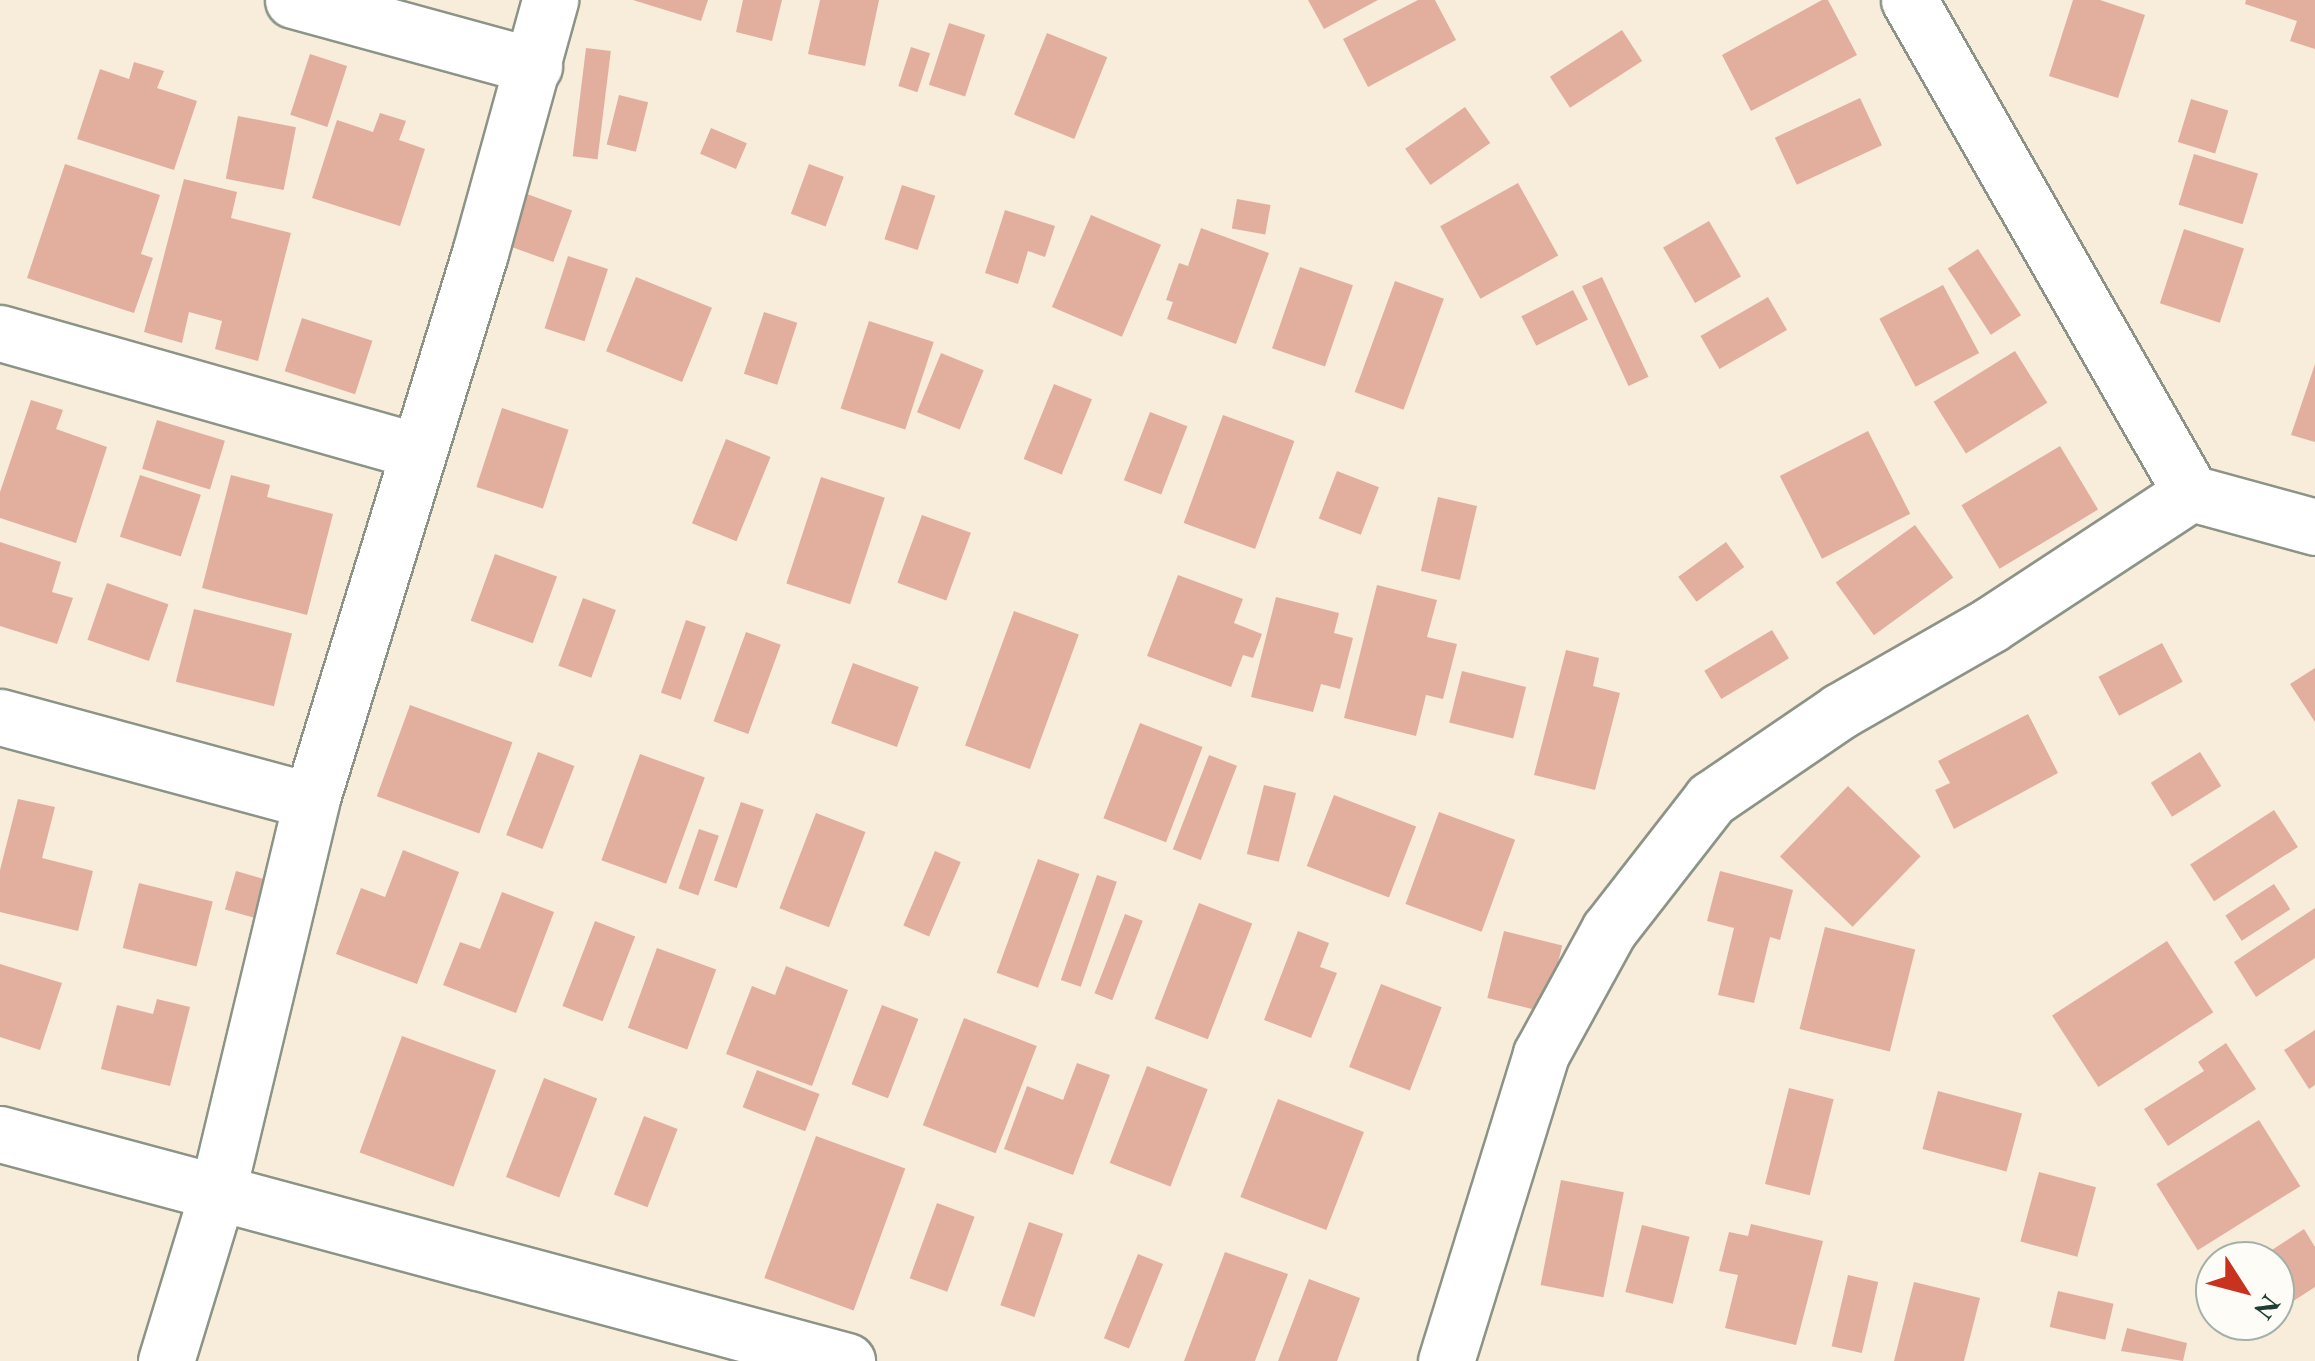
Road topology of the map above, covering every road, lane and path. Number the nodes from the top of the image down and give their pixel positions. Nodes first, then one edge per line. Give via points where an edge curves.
1 (293, 0) edge
2 (550, 0) edge
3 (1908, 0) edge
4 (534, 66) junction
5 (0, 333) edge
6 (418, 452) junction
7 (2191, 493) junction
8 (2315, 527) edge
9 (0, 717) edge
10 (312, 801) junction
11 (0, 1134) edge
12 (217, 1194) junction
13 (166, 1361) edge
14 (847, 1361) edge
15 (1446, 1361) edge

1 - 4 street
2 - 4 street
3 - 7 street
4 - 6 street
5 - 6 street
6 - 10 street
7 - 8 street
7 - 15 street via 1990,624 1840,710 1711,798 1609,930 1541,1054
9 - 10 street
10 - 12 street
11 - 12 street
12 - 13 street
12 - 14 street

